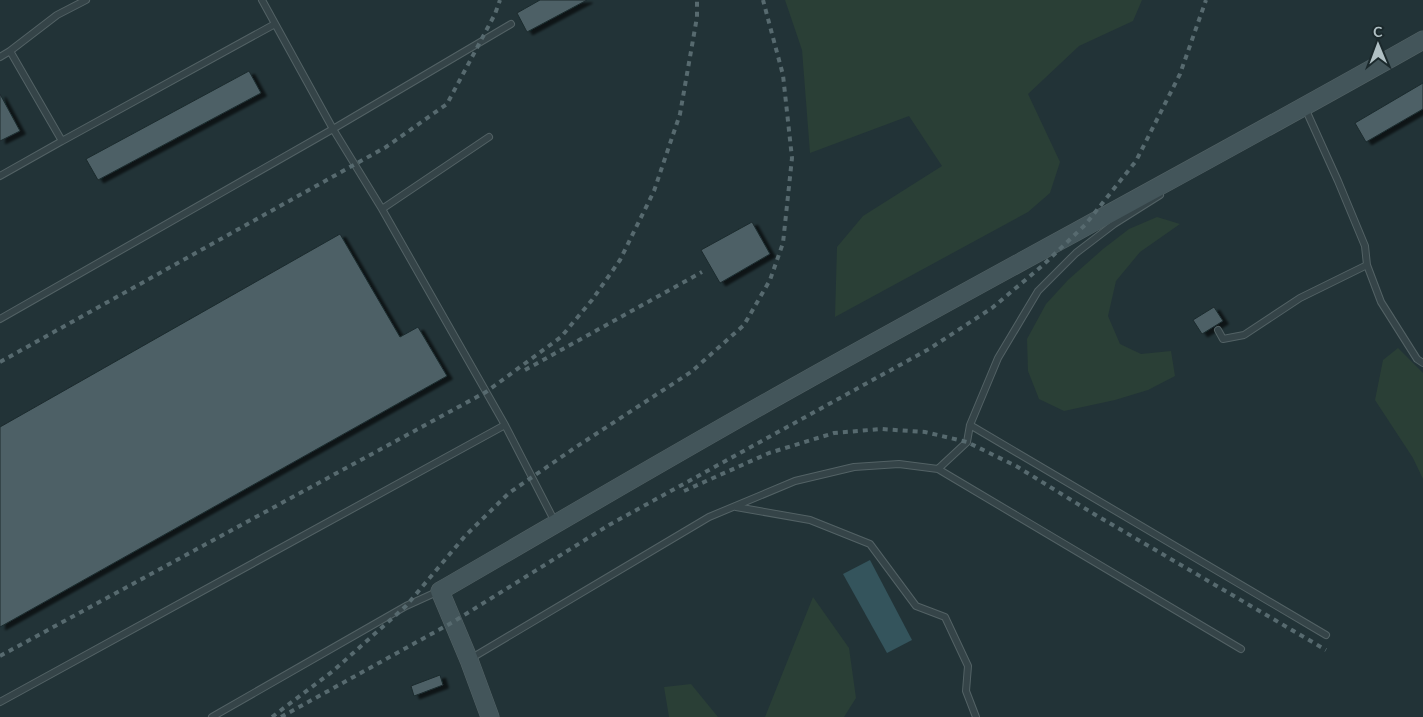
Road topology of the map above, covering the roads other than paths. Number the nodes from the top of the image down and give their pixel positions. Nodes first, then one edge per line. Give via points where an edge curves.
1 (86, 0) edge
2 (262, 0) edge
3 (275, 24) junction
4 (511, 24) dead end
5 (1423, 40) edge
6 (10, 51) junction
7 (0, 56) edge
8 (1304, 107) junction
9 (333, 129) junction
10 (489, 137) dead end
11 (62, 141) junction
12 (1201, 163) junction
13 (0, 176) edge
14 (382, 209) junction
15 (1367, 265) junction
16 (0, 319) edge
17 (1218, 330) dead end
18 (1423, 363) edge
19 (504, 425) junction
20 (970, 425) junction
21 (938, 469) junction
22 (735, 507) junction
23 (556, 524) junction
24 (440, 591) junction
25 (1326, 636) dead end
26 (1241, 649) dead end
27 (469, 660) junction
28 (0, 702) edge
29 (212, 717) edge
30 (490, 717) edge
31 (976, 717) edge

1 - 6 lane via 57,15
2 - 3 lane
3 - 9 lane
3 - 11 lane
4 - 9 lane
5 - 8 street
6 - 7 lane
6 - 11 lane
8 - 12 street
8 - 15 lane via 1365,246
9 - 14 lane
9 - 16 lane
10 - 14 lane
11 - 13 lane
12 - 20 lane via 1076,253 1038,291 998,358
12 - 23 street via 800,383
14 - 19 lane
15 - 17 lane via 1300,298 1244,335 1222,338
15 - 18 lane via 1381,302 1417,359
19 - 23 lane
19 - 28 lane
20 - 21 lane via 967,442
20 - 25 lane
21 - 22 lane via 899,464 854,467 795,481
21 - 26 lane
22 - 27 lane via 709,518
22 - 31 lane via 810,520 870,544 916,606 945,617 968,666 966,690
23 - 24 street
24 - 27 street
24 - 29 lane via 406,606
27 - 30 street

